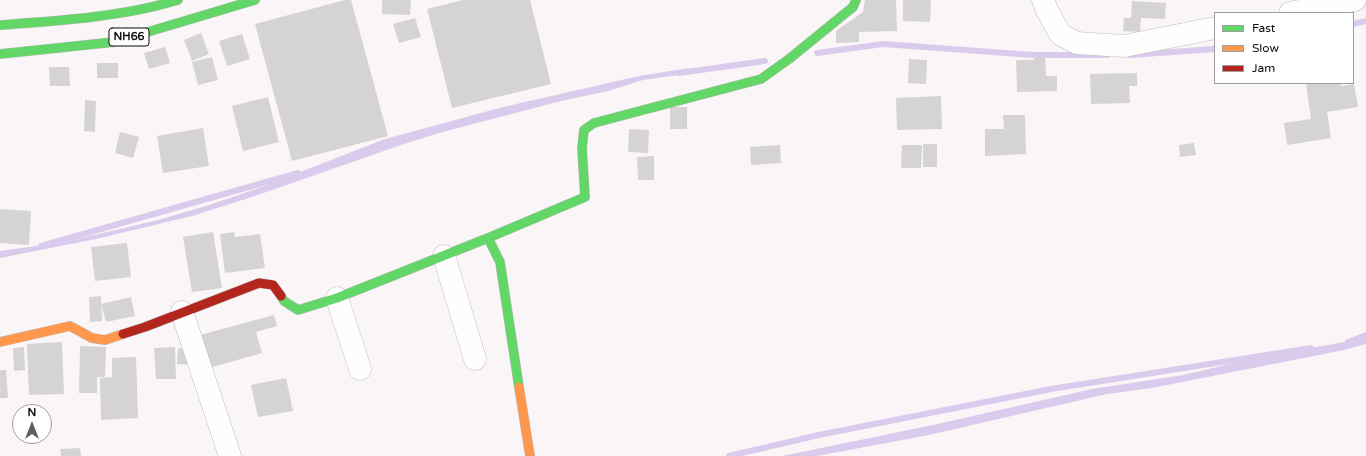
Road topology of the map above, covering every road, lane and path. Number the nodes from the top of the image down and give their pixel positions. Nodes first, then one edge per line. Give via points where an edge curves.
1 (178, 0) edge
2 (255, 0) edge
3 (856, 0) edge
4 (1043, 0) edge
5 (1356, 0) edge
6 (1295, 12) edge
7 (0, 25) edge
8 (1214, 28) edge
9 (0, 54) edge
10 (488, 238) junction
11 (444, 256) junction
12 (337, 298) junction
13 (182, 312) junction
14 (0, 342) edge
15 (475, 359) dead end
16 (360, 369) dead end
17 (230, 456) edge
18 (530, 456) edge

1 - 7 main road via 152,8 58,21
2 - 9 main road, NH66 via 114,42
3 - 10 main road via 853,7 761,79 594,123 584,130 582,148 585,197
4 - 8 street via 1060,34 1077,43 1124,46
5 - 6 street
10 - 11 main road
10 - 18 main road via 500,262
11 - 12 main road
11 - 15 street
12 - 13 main road via 298,310 284,302 273,285 259,283
12 - 16 street
13 - 14 main road via 105,340 92,338 70,326
13 - 17 street

